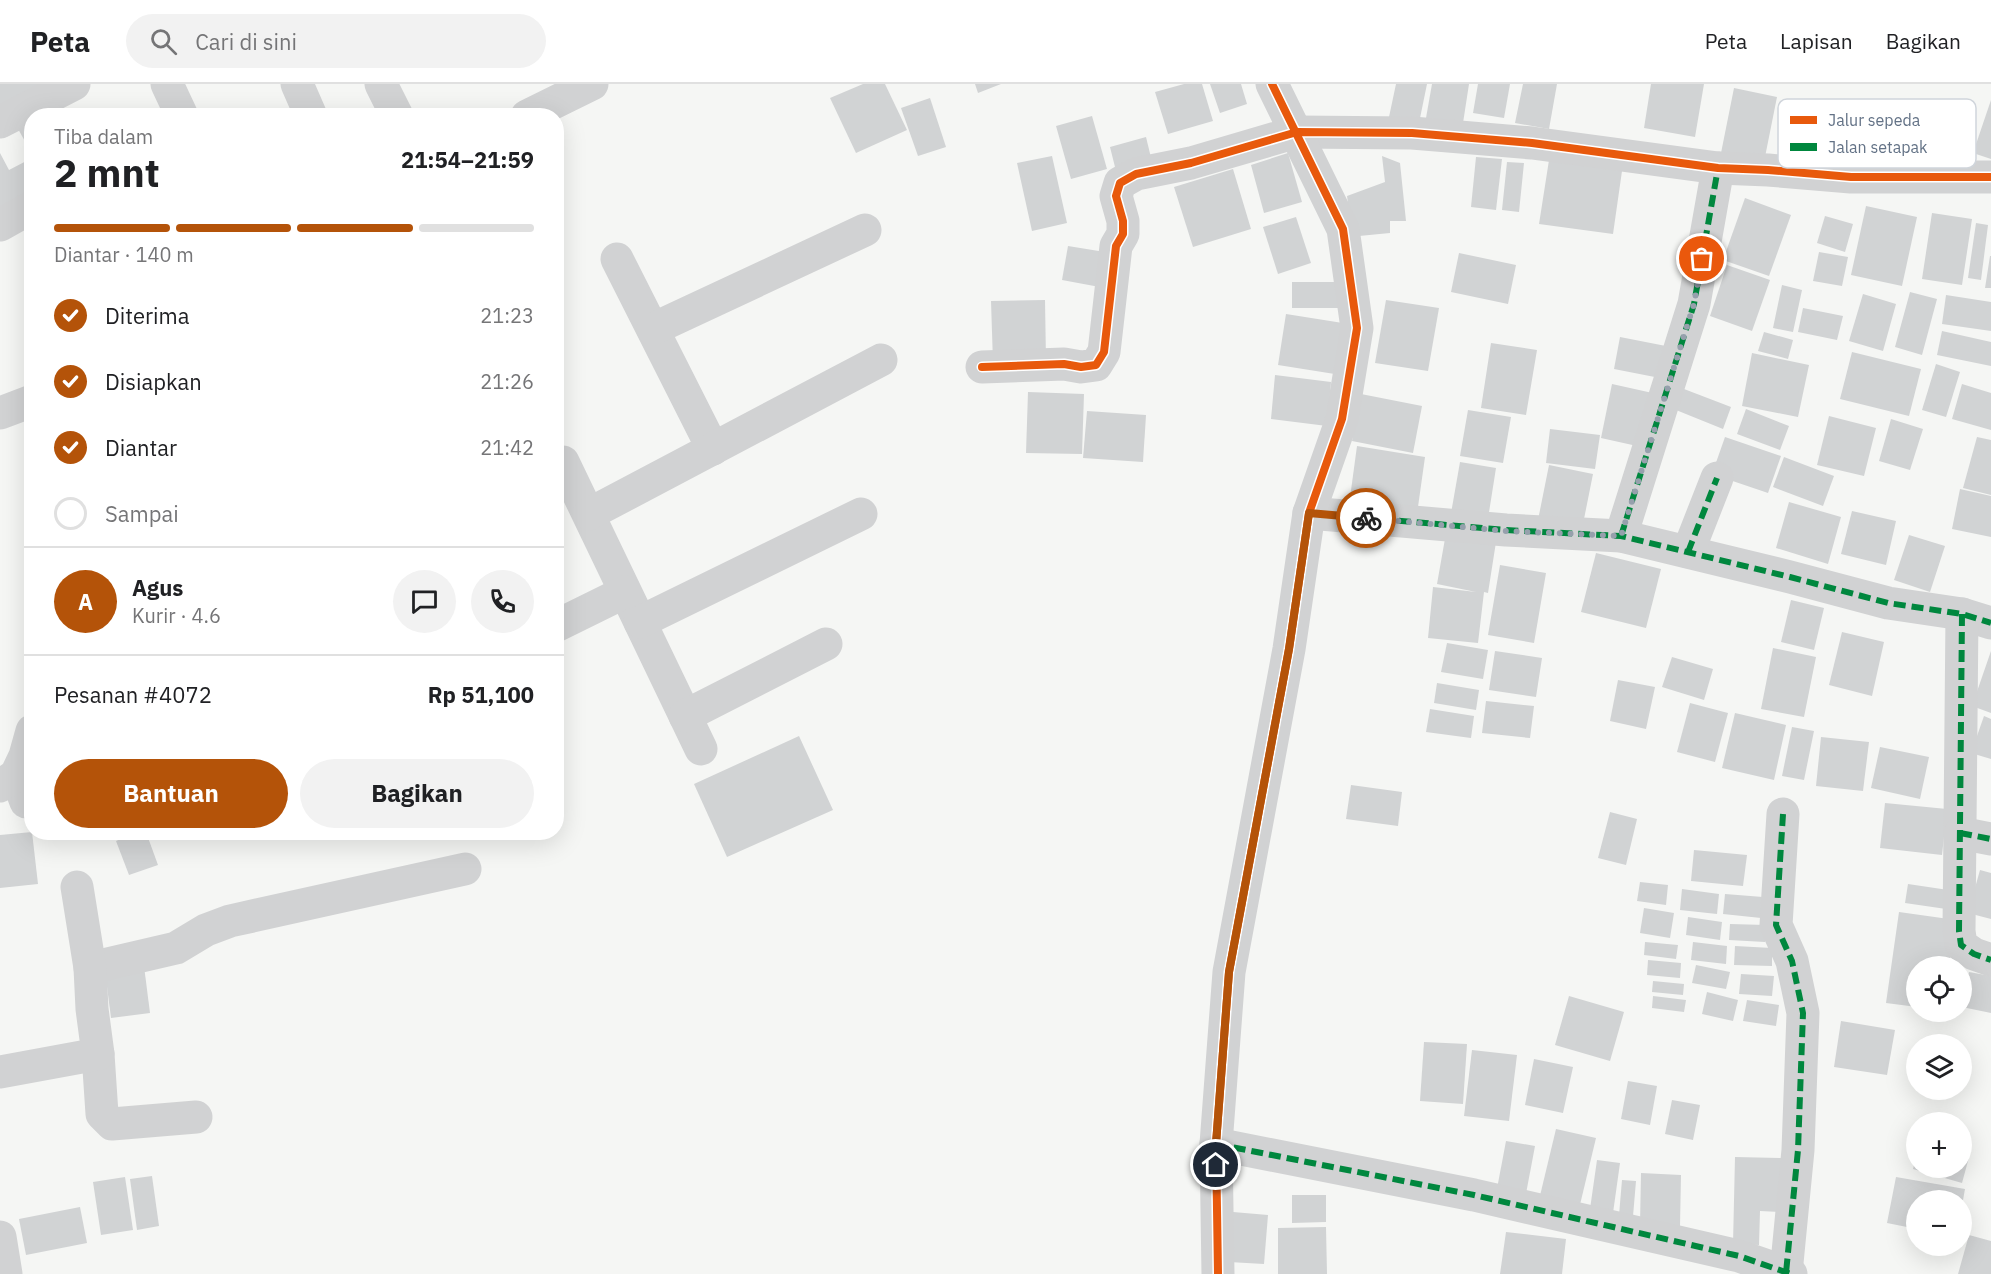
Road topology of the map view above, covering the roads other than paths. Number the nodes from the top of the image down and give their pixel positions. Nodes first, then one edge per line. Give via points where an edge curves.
1 (74, 84) edge
2 (167, 84) edge
3 (297, 84) edge
4 (381, 84) edge
5 (592, 84) edge
6 (1272, 84) edge
7 (27, 108) edge
8 (178, 108) edge
9 (308, 108) edge
10 (393, 108) edge
11 (544, 108) edge
12 (24, 110) edge
13 (0, 122) edge
14 (1297, 132) junction
15 (1718, 168) junction
16 (1991, 177) edge
17 (24, 212) edge
18 (0, 225) edge
19 (865, 230) dead end
20 (617, 259) dead end
21 (653, 329) junction
22 (881, 360) dead end
23 (982, 367) dead end
24 (24, 404) edge
25 (0, 413) edge
26 (714, 448) junction
27 (564, 467) edge
28 (1716, 478) dead end
29 (1309, 513) junction
30 (589, 514) junction
31 (861, 514) dead end
32 (1621, 536) junction
33 (1688, 552) junction
34 (625, 592) junction
35 (1976, 618) edge
36 (564, 622) edge
37 (640, 622) junction
38 (826, 644) dead end
39 (685, 716) junction
40 (701, 749) dead end
41 (24, 760) edge
42 (16, 788) edge
43 (1783, 814) dead end
44 (1976, 836) edge
45 (465, 869) dead end
46 (77, 887) dead end
47 (1991, 960) edge
48 (90, 968) junction
49 (98, 1054) junction
50 (0, 1072) edge
51 (196, 1117) dead end
52 (1216, 1144) junction
53 (0, 1237) edge
54 (6, 1274) edge
55 (1218, 1274) edge
56 (1789, 1274) edge

1 - 7 street
2 - 8 street
3 - 9 street
4 - 10 street
5 - 11 street
6 - 14 street
12 - 13 street
14 - 15 street via 1412,134 1532,143
14 - 23 street via 1191,163 1136,174 1120,183 1116,196 1123,234 1116,246 1104,352 1096,366
14 - 29 street via 1343,229 1357,328 1342,419
15 - 16 street via 1851,177
15 - 32 street via 1694,304
17 - 18 street
19 - 21 street
20 - 21 street
21 - 26 street
22 - 26 street
24 - 25 street
26 - 30 street
27 - 30 street
28 - 33 street
29 - 32 street via 1506,531
29 - 52 street via 1289,649 1229,972
30 - 34 street
31 - 37 street
32 - 33 street
33 - 35 street via 1888,603
34 - 36 street
34 - 37 street
35 - 44 street
37 - 39 street
38 - 39 street
39 - 40 street
41 - 42 street
43 - 56 street via 1776,925 1792,961 1803,1013
44 - 47 street via 1959,931 1961,945
45 - 48 street via 230,921 176,948
46 - 48 street
48 - 49 street
49 - 50 street
49 - 51 street via 102,1114 112,1124
52 - 55 street
52 - 56 street via 1474,1195 1739,1256
53 - 54 street

